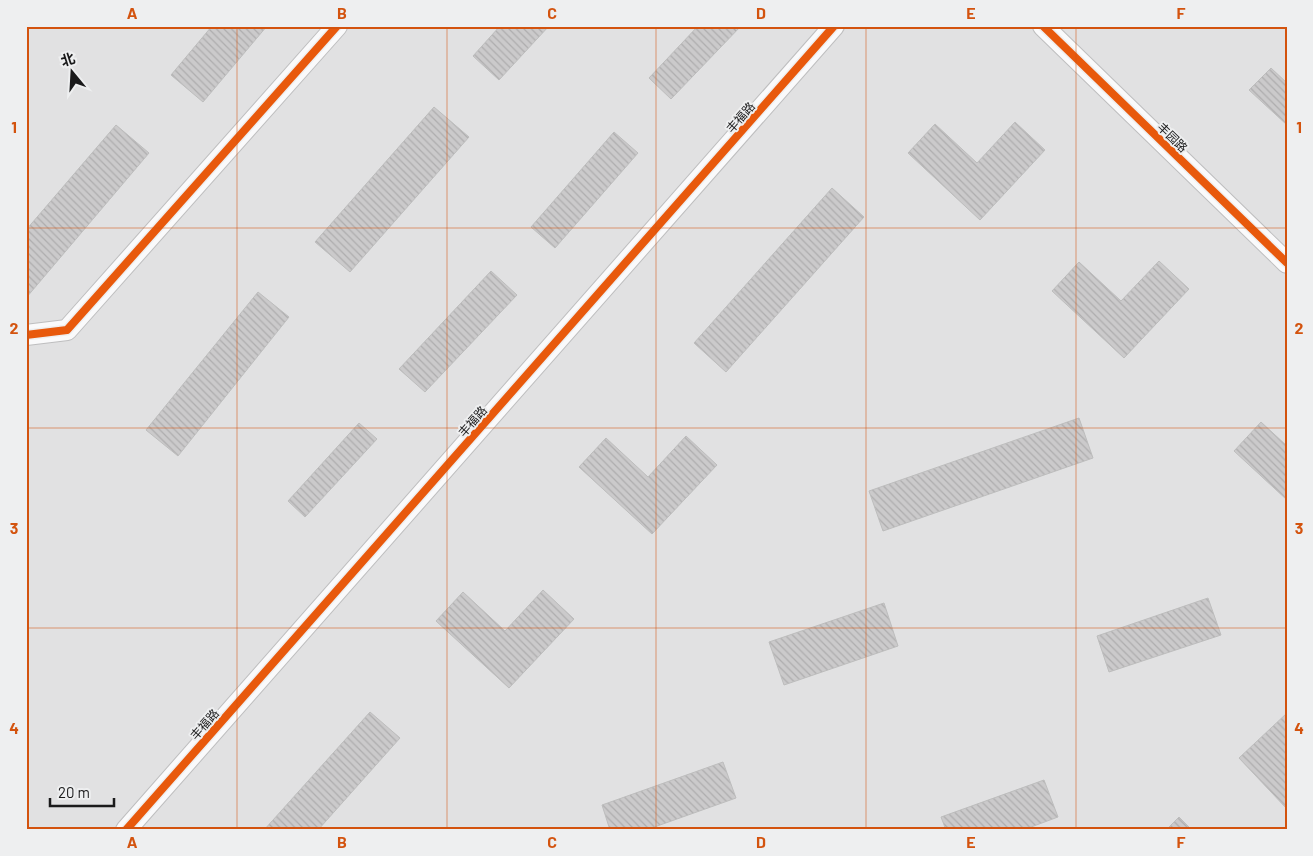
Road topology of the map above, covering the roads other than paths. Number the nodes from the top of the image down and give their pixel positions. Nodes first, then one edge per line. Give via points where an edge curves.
1 (336, 26) edge
2 (834, 26) edge
3 (1043, 26) edge
4 (1287, 263) edge
5 (26, 335) edge
6 (126, 830) edge

1 - 5 street via 67,330
2 - 6 street, 丰福路
3 - 4 street, 丰园路

